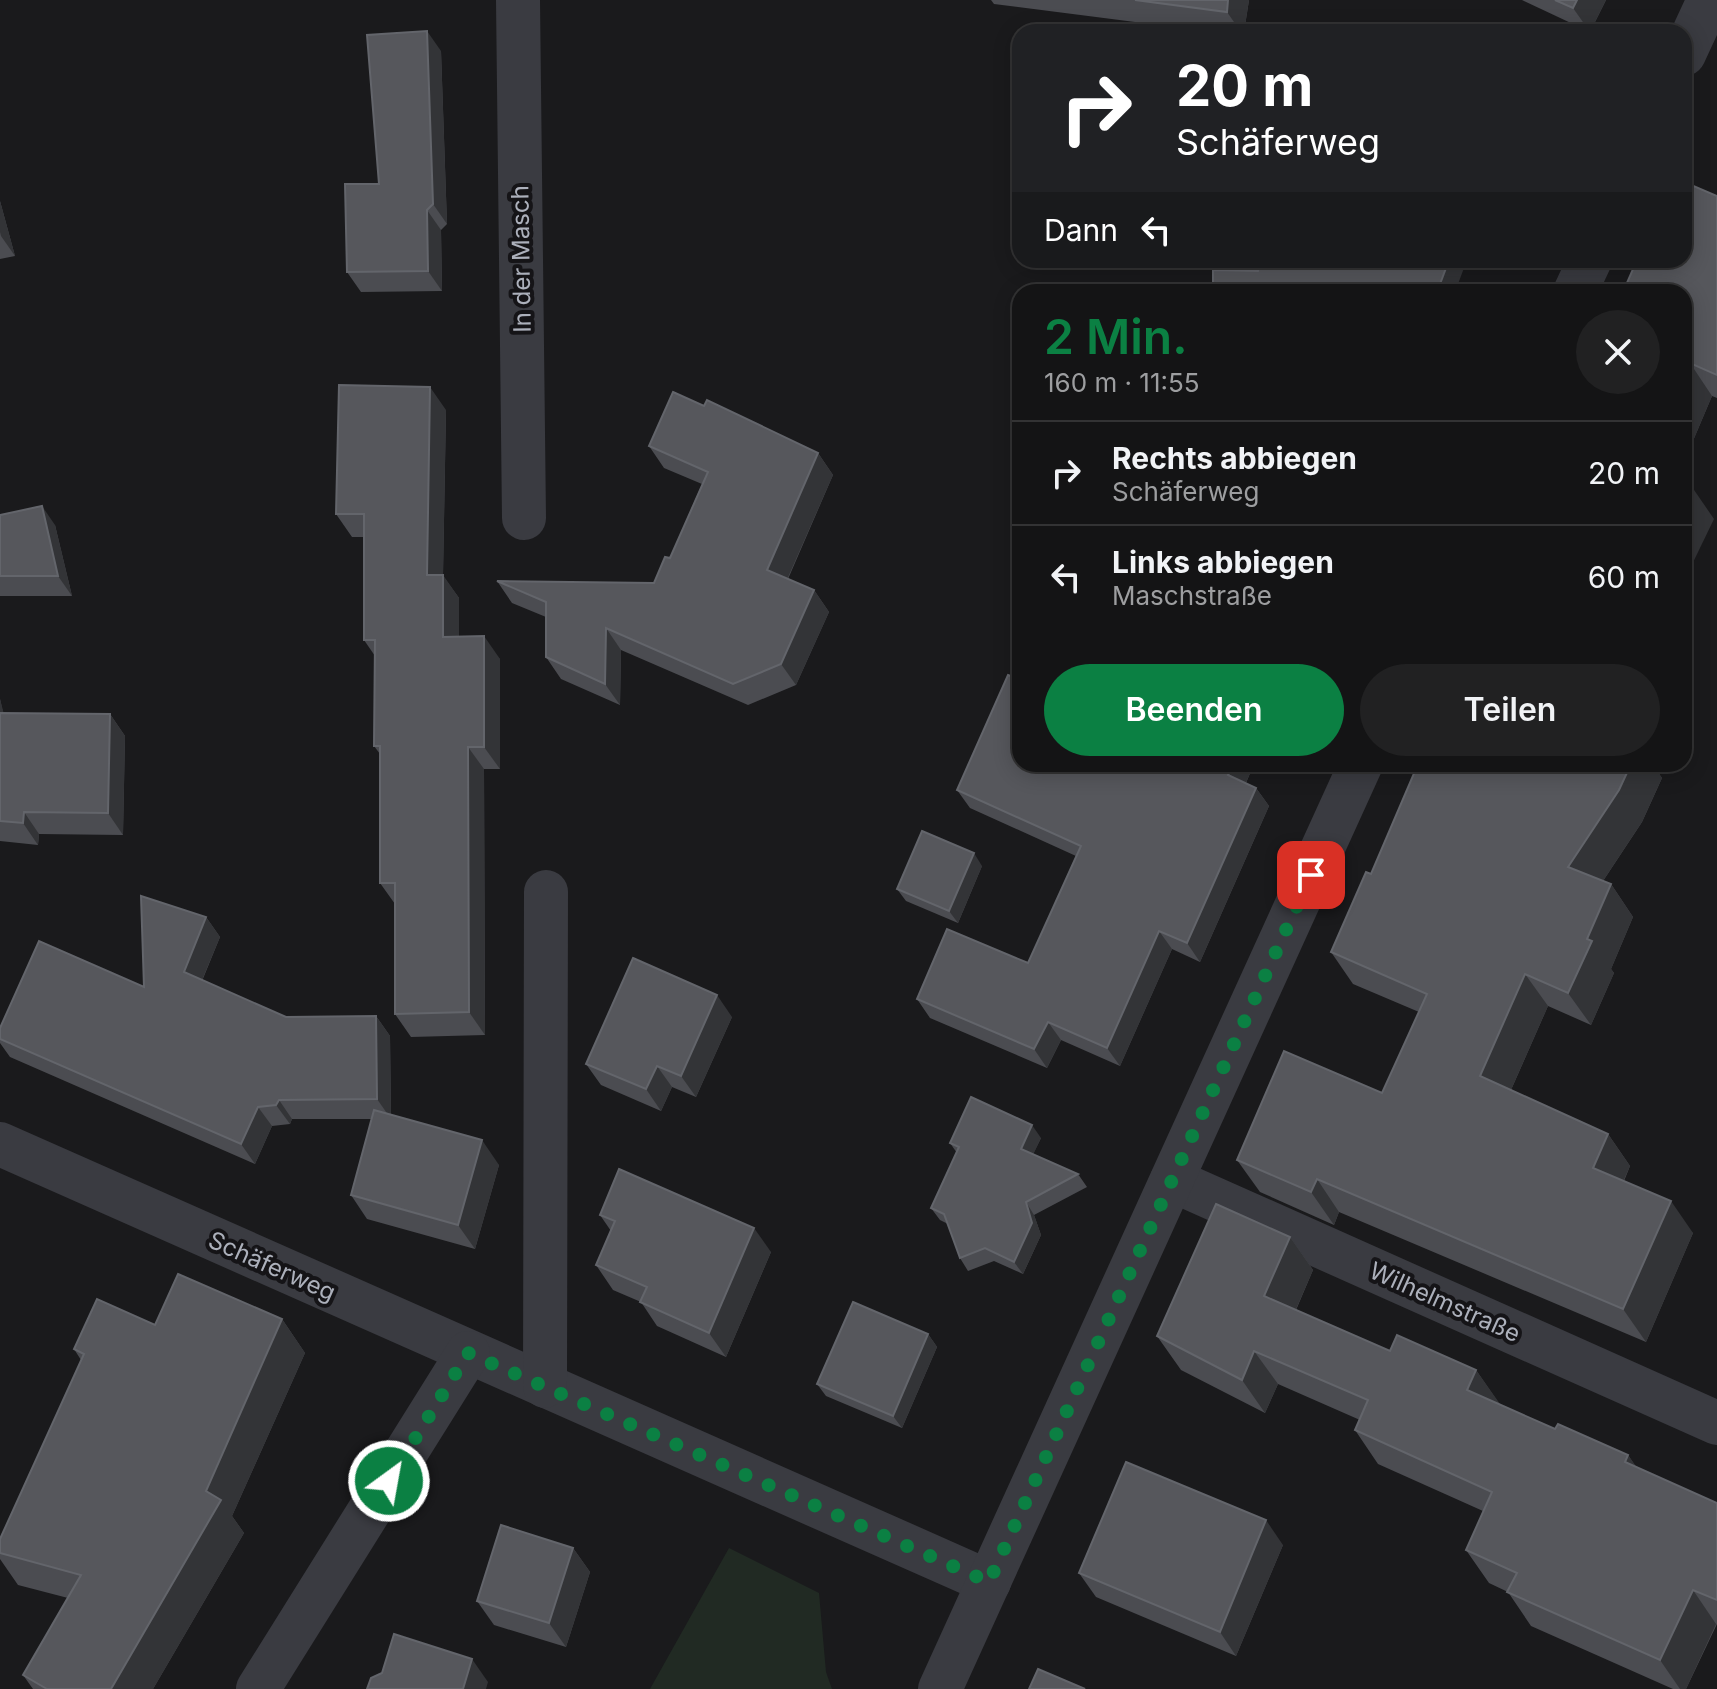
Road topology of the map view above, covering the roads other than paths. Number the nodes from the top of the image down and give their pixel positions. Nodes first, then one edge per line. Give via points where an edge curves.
1 (518, 0) edge
2 (1709, 0) edge
3 (1692, 37) edge
4 (524, 518) dead end
5 (1357, 772) edge
6 (546, 892) dead end
7 (0, 1144) edge
8 (1172, 1180) junction
9 (468, 1353) junction
10 (545, 1386) junction
11 (1717, 1423) edge
12 (989, 1582) junction
13 (258, 1689) edge
14 (940, 1689) edge

1 - 4 street, In der Masch
2 - 3 street
5 - 8 street
6 - 10 street
7 - 9 street, Schäferweg
8 - 11 street, Wilhelmstraße
8 - 12 street
9 - 10 street, Schäferweg
9 - 13 street
10 - 12 street, Schäferweg
12 - 14 street

